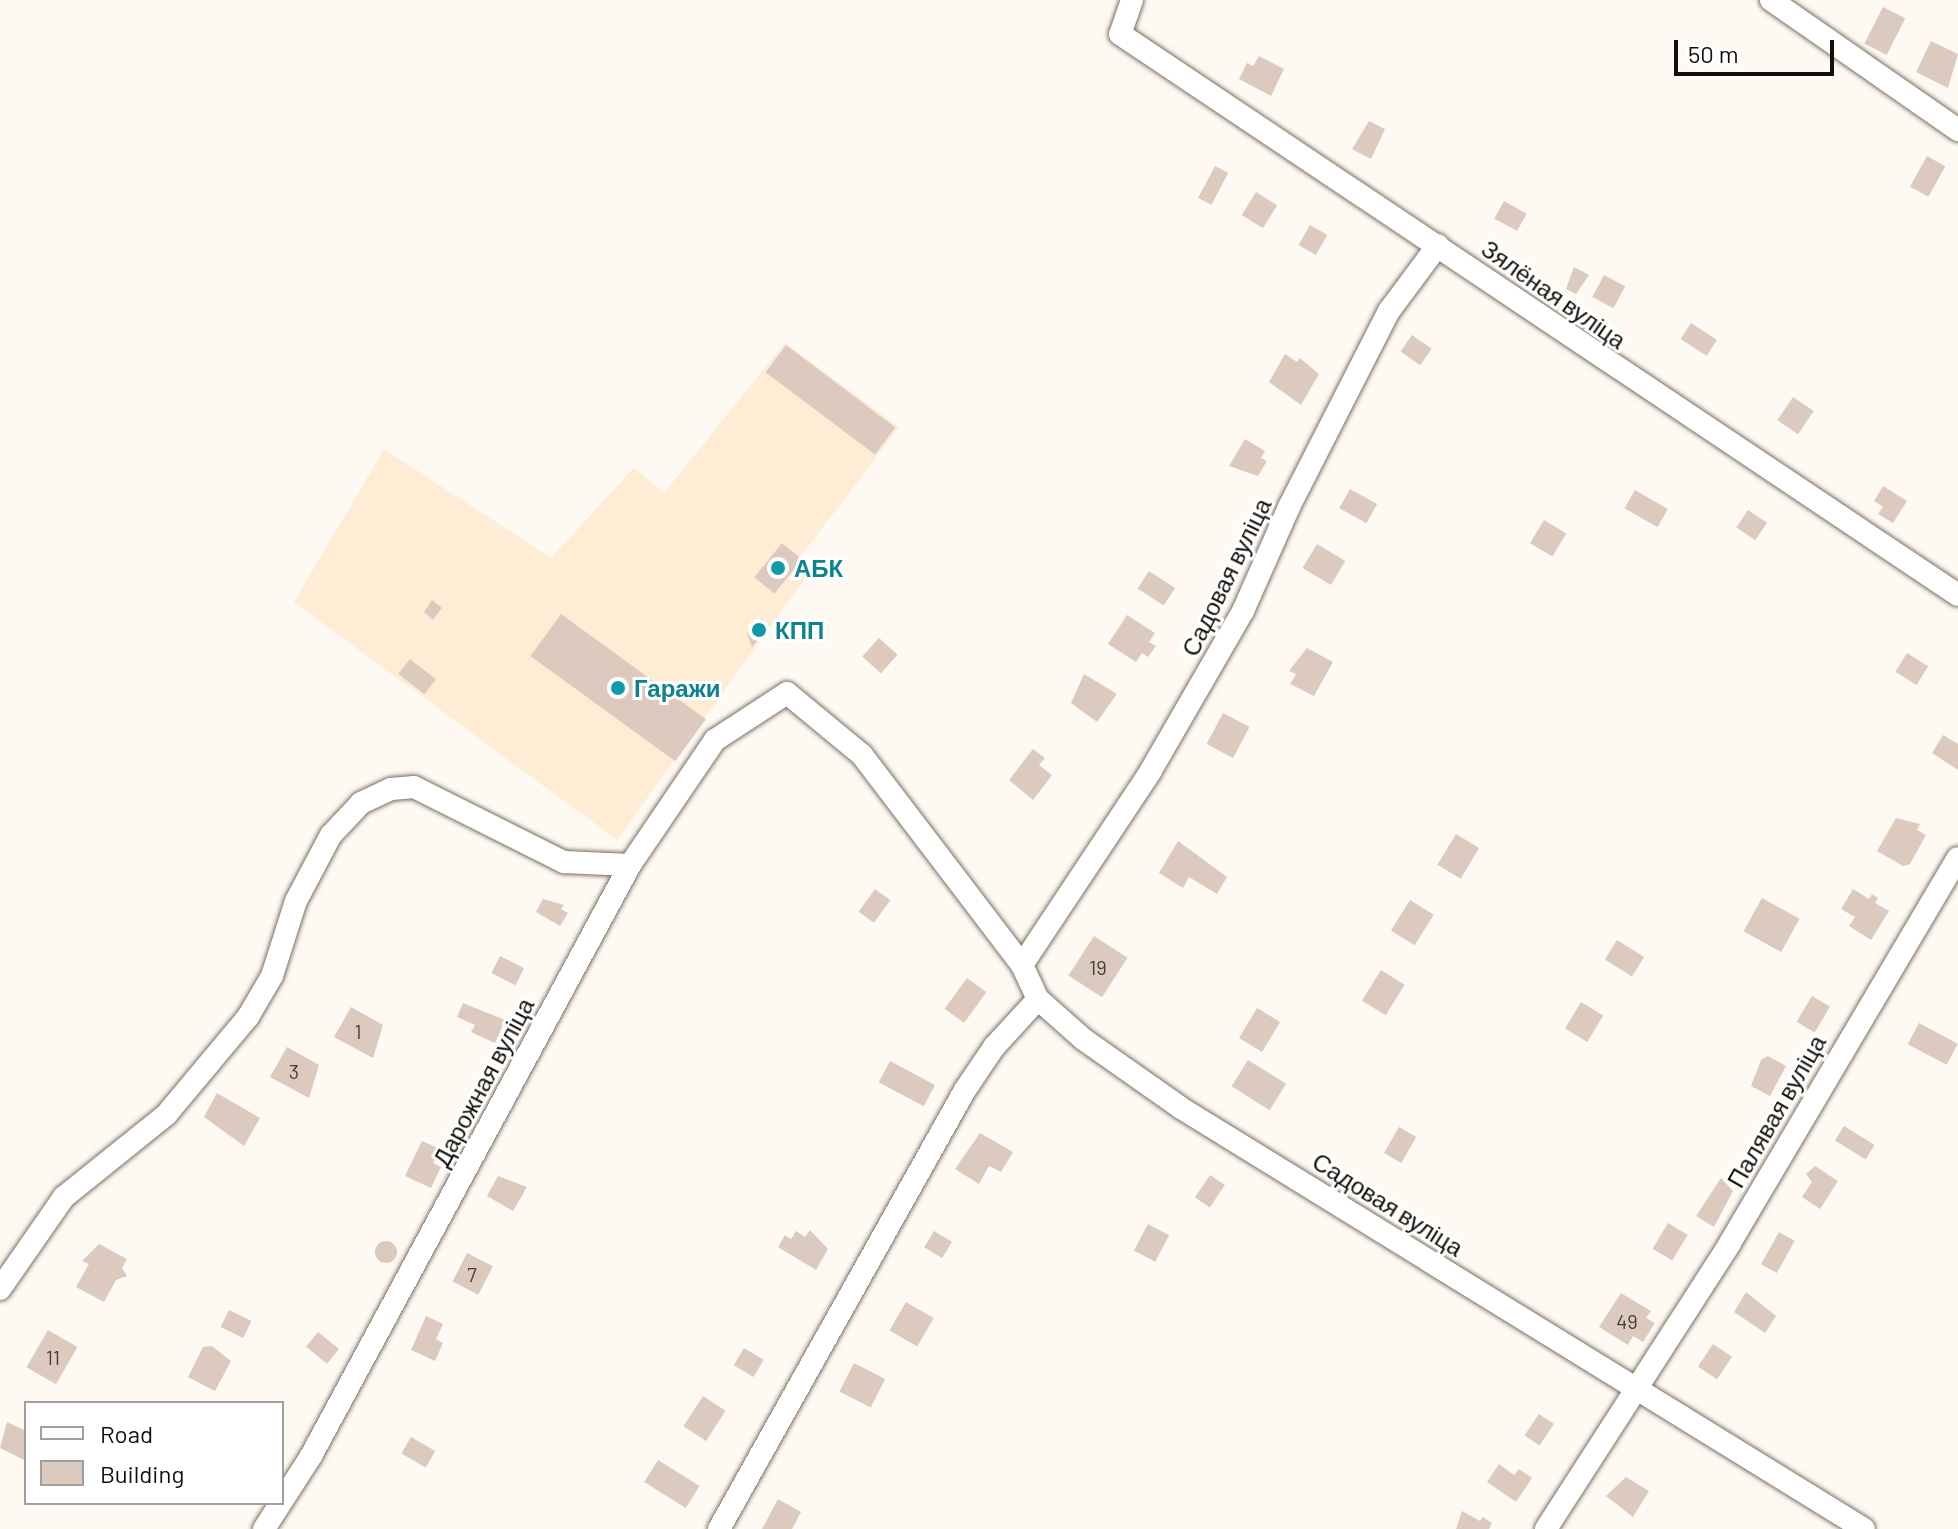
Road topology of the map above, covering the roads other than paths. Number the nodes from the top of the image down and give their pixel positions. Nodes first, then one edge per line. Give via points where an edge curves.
1 (1132, 0) edge
2 (1771, 0) edge
3 (1958, 130) edge
4 (1438, 245) junction
5 (1958, 595) edge
6 (787, 693) joint
7 (1958, 858) edge
8 (630, 865) junction
9 (1022, 965) junction
10 (1038, 999) junction
11 (0, 1289) edge
12 (1639, 1391) junction
13 (284, 1498) edge
14 (279, 1505) edge
15 (264, 1529) edge
16 (719, 1529) edge
17 (1546, 1529) edge
18 (1864, 1529) edge

1 - 4 street, Зялёная вуліца via 1120,34 1285,149
2 - 3 street
4 - 5 street, Зялёная вуліца
4 - 9 street, Садовая вуліца via 1389,311 1243,611 1150,772
6 - 8 street, Дарожная вуліца via 715,740
6 - 9 street, Садовая вуліца via 862,755
7 - 12 street, Палявая вуліца
8 - 11 street via 564,862 414,787 391,789 361,803 331,835 296,901 272,976 248,1017 166,1115 64,1197
8 - 13 street, Дарожная вуліца
9 - 10 street, Садовая вуліца
10 - 12 street, Садовая вуліца via 1083,1039 1181,1108
10 - 16 street via 994,1047 965,1090
12 - 17 street, Палявая вуліца
12 - 18 street
14 - 15 street, Дарожная вуліца

